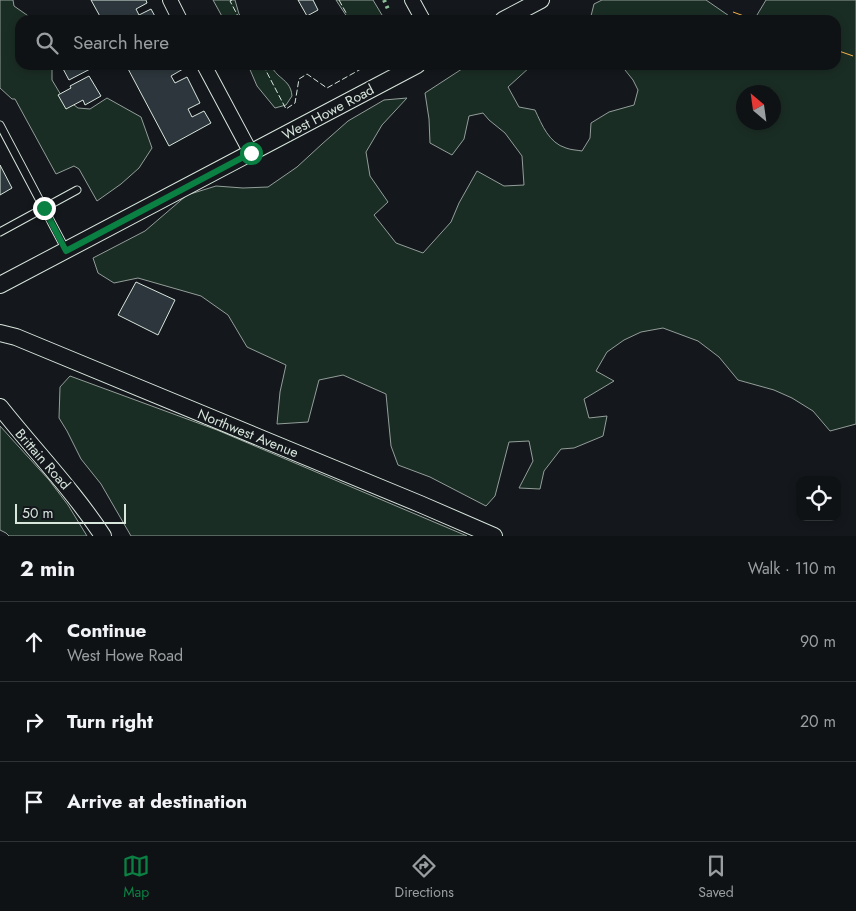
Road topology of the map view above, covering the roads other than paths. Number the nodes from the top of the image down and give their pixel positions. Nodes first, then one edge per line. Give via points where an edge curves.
1 (170, 0) edge
2 (412, 0) edge
3 (541, 0) edge
4 (178, 15) edge
5 (420, 15) edge
6 (512, 15) edge
7 (207, 70) edge
8 (408, 70) edge
9 (0, 125) edge
10 (251, 153) junction
11 (77, 190) dead end
12 (44, 208) junction
13 (0, 232) edge
14 (66, 251) junction
15 (0, 285) edge
16 (0, 333) edge
17 (0, 407) edge
18 (103, 536) edge
19 (494, 536) edge

1 - 4 street
2 - 5 street
3 - 6 street
7 - 10 street
8 - 10 street, West Howe Road
9 - 12 lane
10 - 14 street, West Howe Road
11 - 12 lane
12 - 13 lane
12 - 14 lane
14 - 15 street, West Howe Road
16 - 19 street, Northwest Avenue
17 - 18 street, Brittain Road via 66,484

